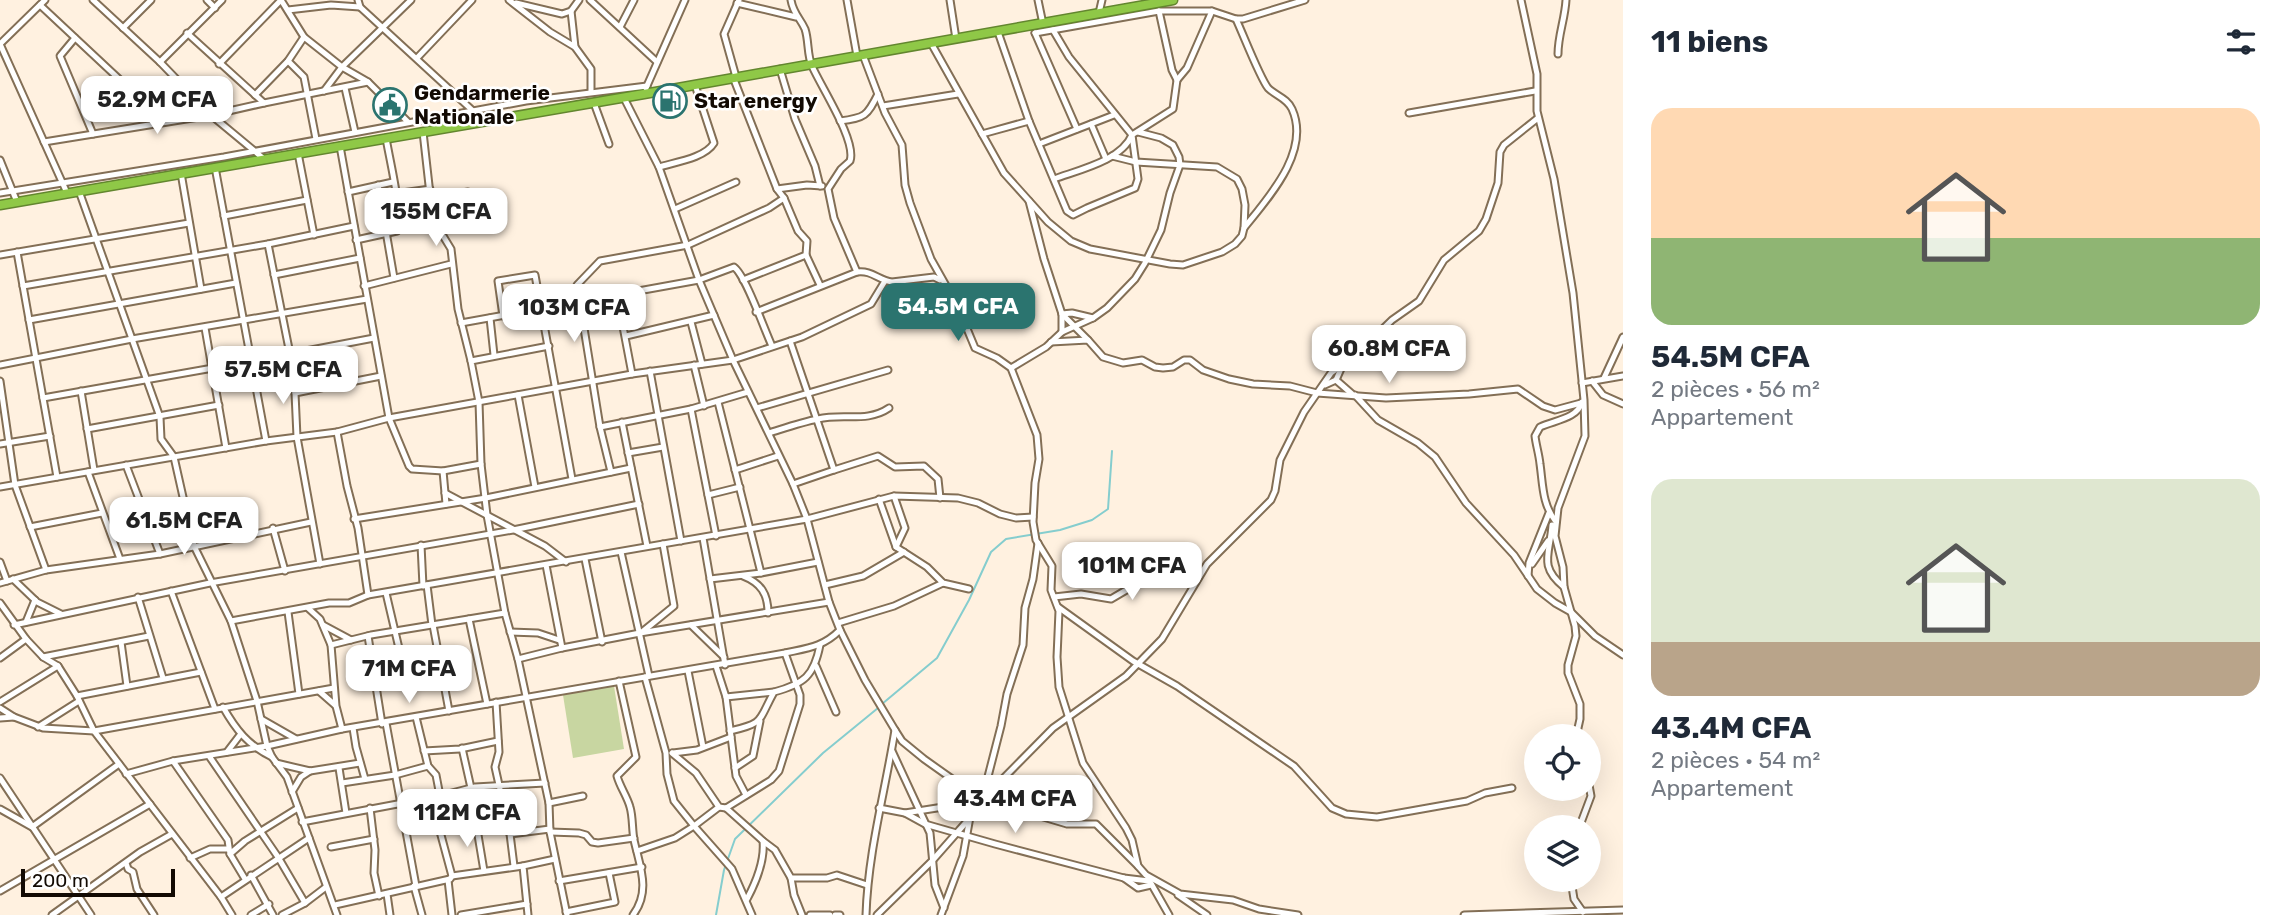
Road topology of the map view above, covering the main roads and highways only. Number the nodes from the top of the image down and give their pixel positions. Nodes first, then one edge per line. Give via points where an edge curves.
1 (1173, 0) edge
2 (0, 205) edge

1 - 2 highway via 1034,29 645,90 624,98

